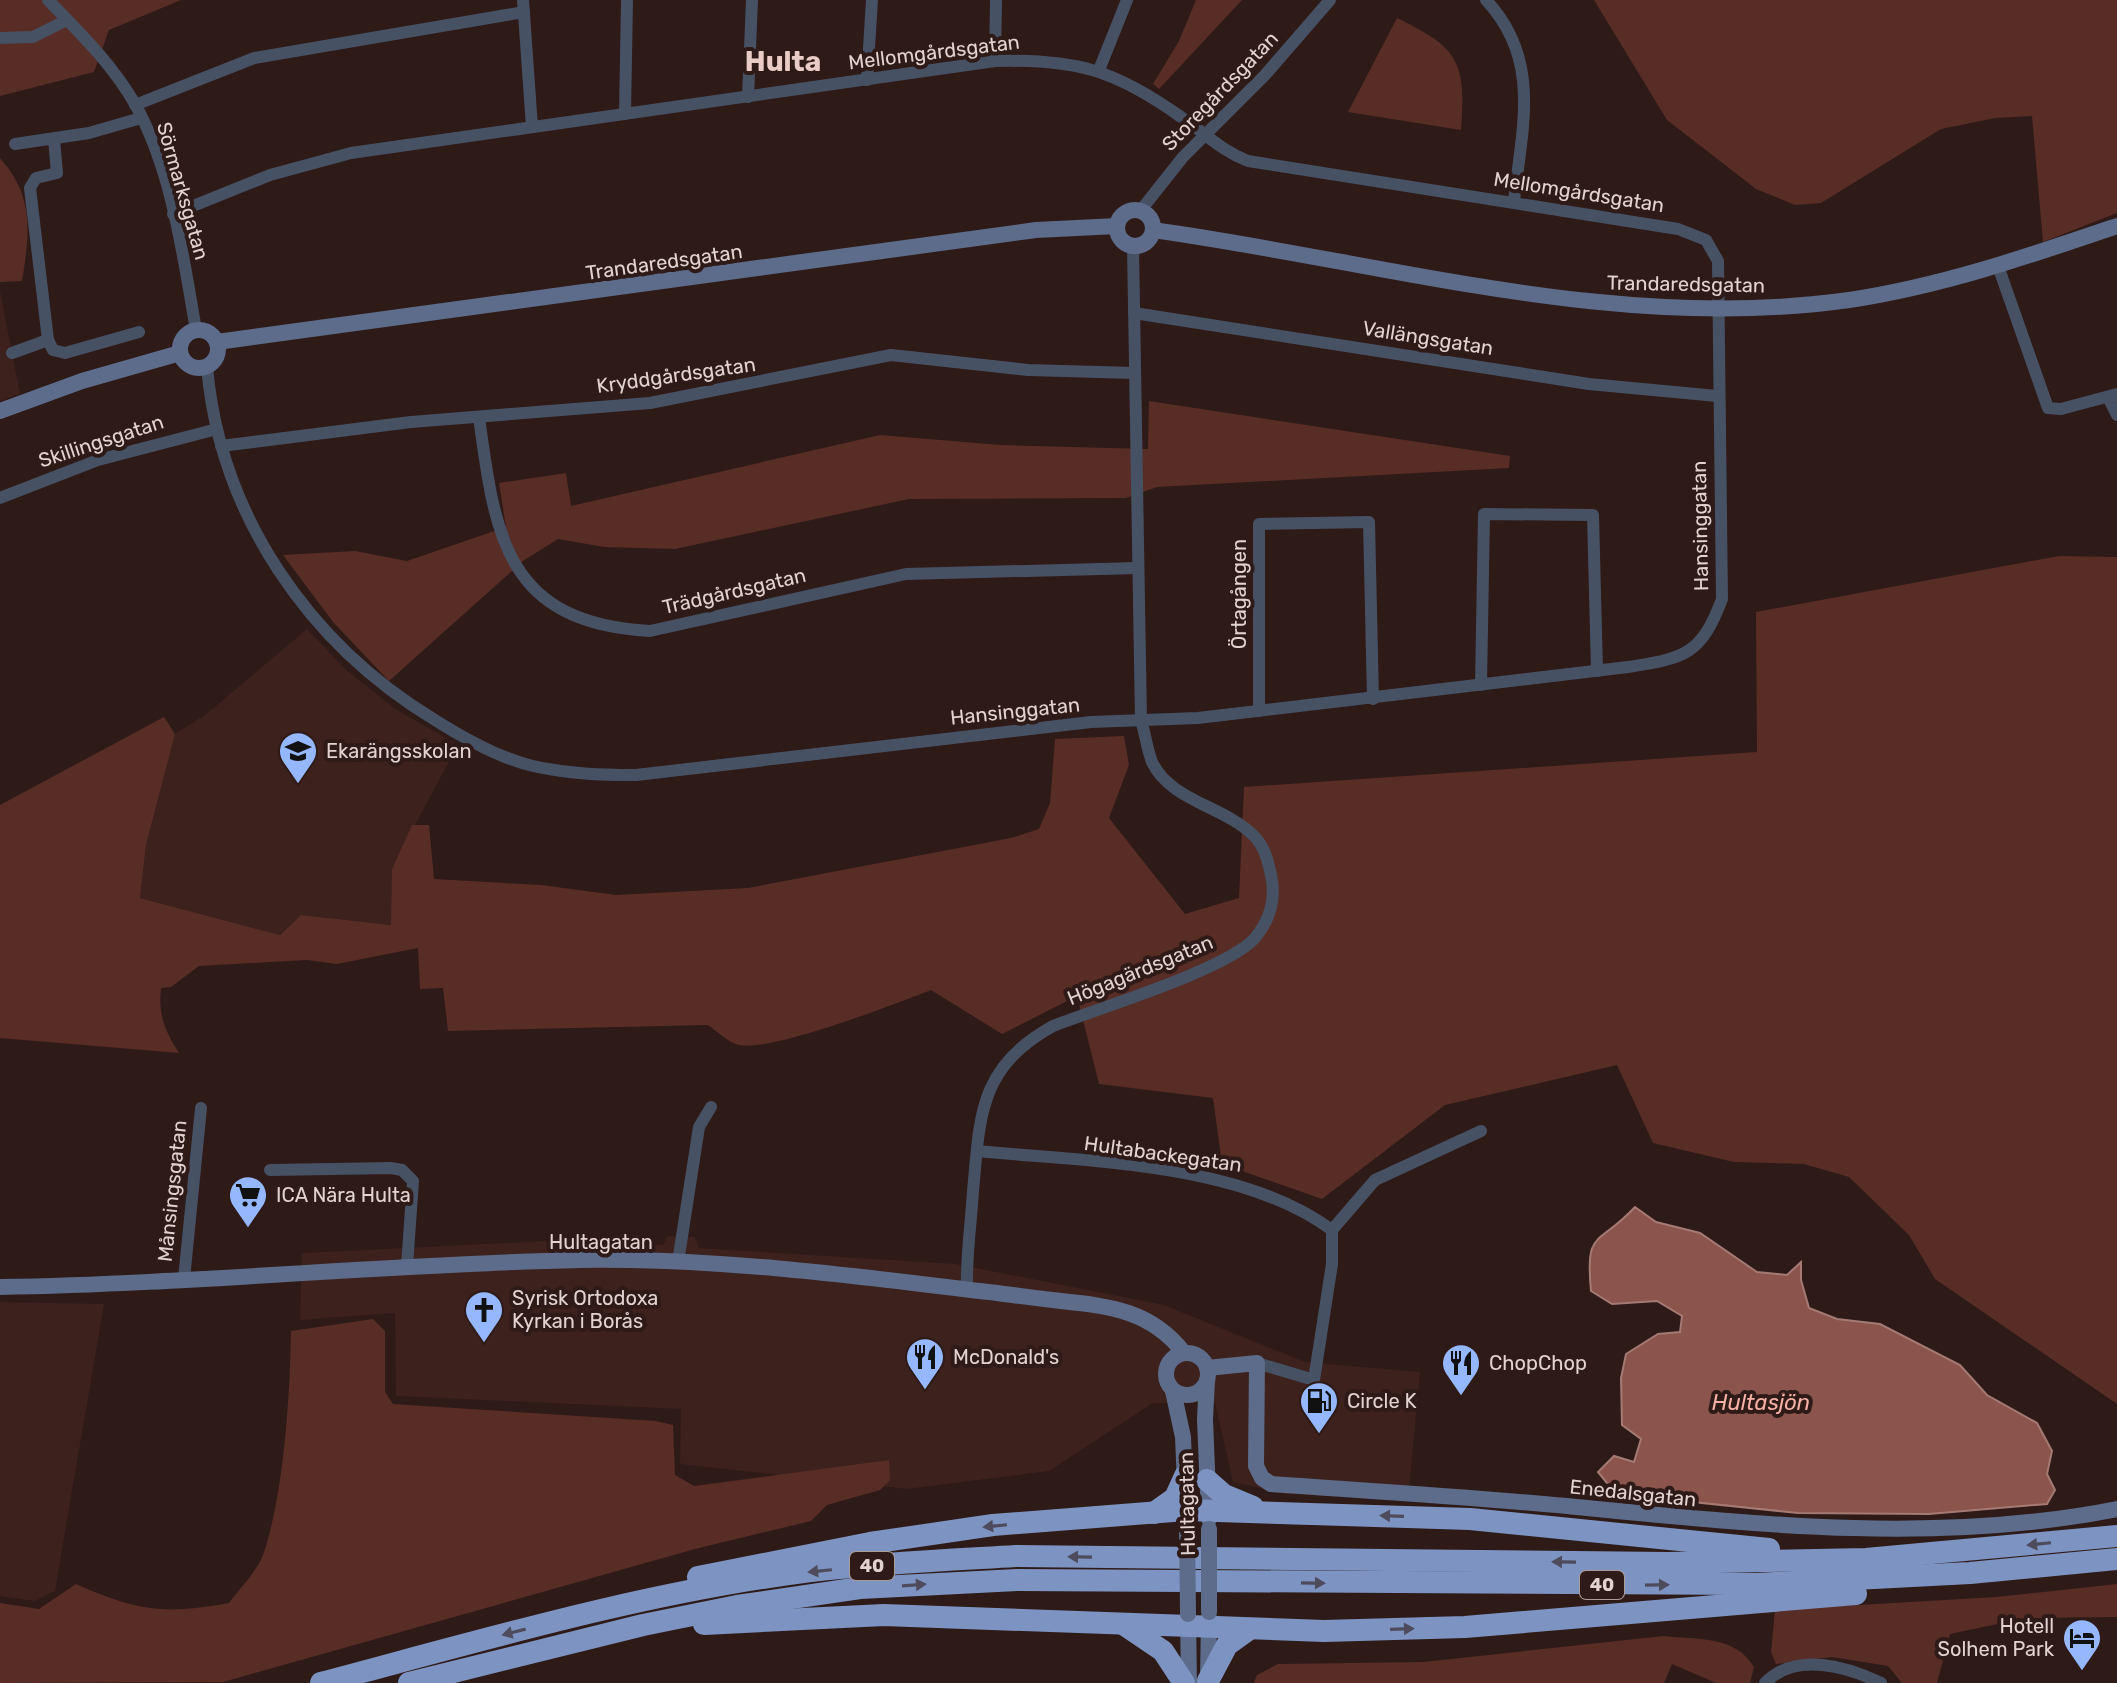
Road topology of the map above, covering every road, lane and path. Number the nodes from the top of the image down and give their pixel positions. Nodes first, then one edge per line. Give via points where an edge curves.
1 (48, 0) edge
2 (627, 0) edge
3 (752, 0) edge
4 (872, 0) edge
5 (996, 0) edge
6 (1127, 0) edge
7 (1330, 0) edge
8 (1486, 0) edge
9 (524, 6) edge
10 (67, 20) junction
11 (0, 38) edge
12 (995, 61) junction
13 (1099, 70) junction
14 (867, 80) junction
15 (748, 97) junction
16 (135, 105) junction
17 (625, 114) junction
18 (141, 118) junction
19 (532, 127) junction
20 (1203, 136) junction
21 (54, 139) junction
22 (15, 144) dead end
23 (1514, 201) junction
24 (1141, 210) junction
25 (173, 214) junction
26 (1117, 226) junction
27 (2117, 226) edge
28 (1153, 230) junction
29 (1133, 247) junction
30 (1998, 266) junction
31 (1719, 307) junction
32 (1134, 313) junction
33 (196, 330) junction
34 (139, 332) dead end
35 (48, 340) junction
36 (217, 342) junction
37 (12, 353) dead end
38 (180, 353) junction
39 (207, 367) junction
40 (1134, 373) junction
41 (2113, 395) edge
42 (1717, 396) junction
43 (0, 411) edge
44 (2117, 415) edge
45 (479, 417) junction
46 (217, 429) junction
47 (221, 446) junction
48 (0, 498) edge
49 (1138, 568) junction
50 (1597, 671) junction
51 (1481, 685) junction
52 (1373, 699) junction
53 (1259, 711) junction
54 (1141, 720) junction
55 (711, 1107) dead end
56 (201, 1108) dead end
57 (1481, 1131) dead end
58 (977, 1151) junction
59 (270, 1170) dead end
60 (1332, 1230) junction
61 (678, 1262) junction
62 (407, 1266) junction
63 (184, 1279) junction
64 (0, 1287) edge
65 (967, 1289) junction
66 (1184, 1353) junction
67 (1257, 1363) junction
68 (1207, 1374) junction
69 (1173, 1391) junction
70 (1185, 1476) junction
71 (1207, 1480) junction
72 (2117, 1509) edge
73 (1261, 1510) junction
74 (1154, 1513) junction
75 (1186, 1519) junction
76 (1209, 1520) junction
77 (2117, 1536) edge
78 (1866, 1559) junction
79 (2117, 1559) edge
80 (1970, 1573) junction
81 (590, 1614) junction
82 (1199, 1620) junction
83 (643, 1625) junction
84 (1125, 1625) junction
85 (1248, 1630) junction
86 (1197, 1682) edge
87 (321, 1683) edge
88 (409, 1683) edge
89 (1765, 1683) edge
90 (1881, 1683) edge

1 - 10 street, Sörmarksgatan
2 - 17 street
3 - 15 street
4 - 14 street
5 - 12 street
6 - 13 street
7 - 20 street, Storegårdsgatan
8 - 23 street via 1513,34 1523,70 1525,105
9 - 16 street via 254,58
9 - 19 street
10 - 11 street via 33,37
10 - 16 street, Sörmarksgatan via 108,64
12 - 13 street, Mellomgårdsgatan via 1063,62
12 - 14 street, Mellomgårdsgatan
13 - 20 street, Mellomgårdsgatan via 1144,91
14 - 15 street, Mellomgårdsgatan
15 - 17 street, Mellomgårdsgatan
16 - 18 street, Sörmarksgatan
17 - 19 street, Mellomgårdsgatan
18 - 21 street
18 - 25 street, Sörmarksgatan
19 - 25 street, Mellomgårdsgatan via 351,153 270,175
20 - 23 street, Mellomgårdsgatan via 1248,161
20 - 24 street, Storegårdsgatan
21 - 22 street
21 - 35 street via 57,173 36,178 30,188
23 - 31 street, Mellomgårdsgatan via 1695,234 1706,240 1718,261
24 - 26 street via 1125,213
24 - 28 street
25 - 33 street, Sörmarksgatan
26 - 29 street via 1121,240
26 - 36 street, Trandaredsgatan via 1036,230
27 - 30 street, Trandaredsgatan
28 - 29 street via 1147,243
28 - 31 street, Trandaredsgatan via 1608,304
29 - 32 street, Högagärdsgatan
30 - 31 street, Trandaredsgatan via 1850,299
30 - 41 street via 2048,408
31 - 42 street, Hansinggatan
32 - 40 street, Högagärdsgatan
32 - 42 street, Vallängsgatan via 1589,384
33 - 36 street via 209,332
33 - 38 street via 183,338
34 - 35 street via 65,353 53,350
35 - 37 street
36 - 39 street via 217,356
38 - 39 street via 190,366
38 - 43 street
39 - 46 street, Hansinggatan
40 - 45 street, Kryddgårdsgatan via 1028,370 891,355 650,403
40 - 49 street, Högagärdsgatan
41 - 44 street
42 - 50 street, Hansinggatan via 1722,599 1713,624 1686,656
45 - 47 street, Kryddgårdsgatan
45 - 49 street, Trädgårdsgatan via 493,510 519,573 546,599 579,619 613,629 650,631 906,574
46 - 47 street, Hansinggatan
46 - 48 street, Skillingsgatan via 98,460
47 - 54 street, Hansinggatan via 232,481 276,571 324,631 408,704 470,742 531,766 584,775 636,775
49 - 54 street, Högagärdsgatan
50 - 51 street, Hansinggatan
50 - 51 street via 1593,515 1484,514
51 - 52 street, Hansinggatan
52 - 53 street, Hansinggatan
52 - 53 street, Örtagången via 1369,522 1259,524
53 - 54 street, Hansinggatan
54 - 58 street, Högagärdsgatan via 1152,762 1167,782 1226,815 1255,837 1268,857 1274,890 1268,920 1239,951 1032,1037 992,1081 977,1128
55 - 61 street via 699,1127
56 - 63 street, Månsingsgatan
57 - 60 street via 1375,1180
58 - 60 street, Hultabackegatan via 1250,1186 1309,1213
58 - 65 street, Högagärdsgatan
59 - 62 street via 391,1168 408,1174 413,1181
60 - 67 street via 1332,1264 1314,1380
61 - 62 street, Hultagatan
61 - 65 street, Hultagatan
62 - 63 street, Hultagatan
63 - 64 street, Hultagatan
65 - 66 street, Hultagatan via 1126,1310 1164,1330
66 - 68 street, Hultagatan via 1197,1355
66 - 69 street, Hultagatan via 1165,1371
67 - 68 street
67 - 72 street, Enedalsgatan via 1256,1466 1271,1484 1831,1527 2044,1520
68 - 69 street via 1193,1394
68 - 71 street, Hultagatan
69 - 70 street, Hultagatan
70 - 74 highway via 1175,1498
70 - 75 street, Hultagatan
71 - 73 highway via 1224,1495
71 - 76 street, Hultagatan
73 - 76 highway
78 -> 73 highway via 1485,1520
74 - 75 highway
74 -> 81 highway via 993,1525 870,1543 689,1579
75 - 76 highway
75 - 82 street, Hultagatan, bridge
76 - 82 street, Hultagatan, bridge
77 -> 78 highway, 40
78 -> 81 highway, 40 via 1668,1563 1016,1556 810,1571
79 - 80 highway, 40
83 -> 80 highway, 40 via 860,1588 1017,1580 1632,1586
85 -> 80 highway via 1465,1627 1864,1594
81 -> 87 highway, 40
82 - 84 highway
82 - 85 highway
82 - 86 street
83 - 84 highway via 884,1615
83 - 88 highway, 40
84 - 86 highway
85 - 86 highway via 1227,1645
89 - 90 street via 1783,1671 1820,1664 1845,1666

